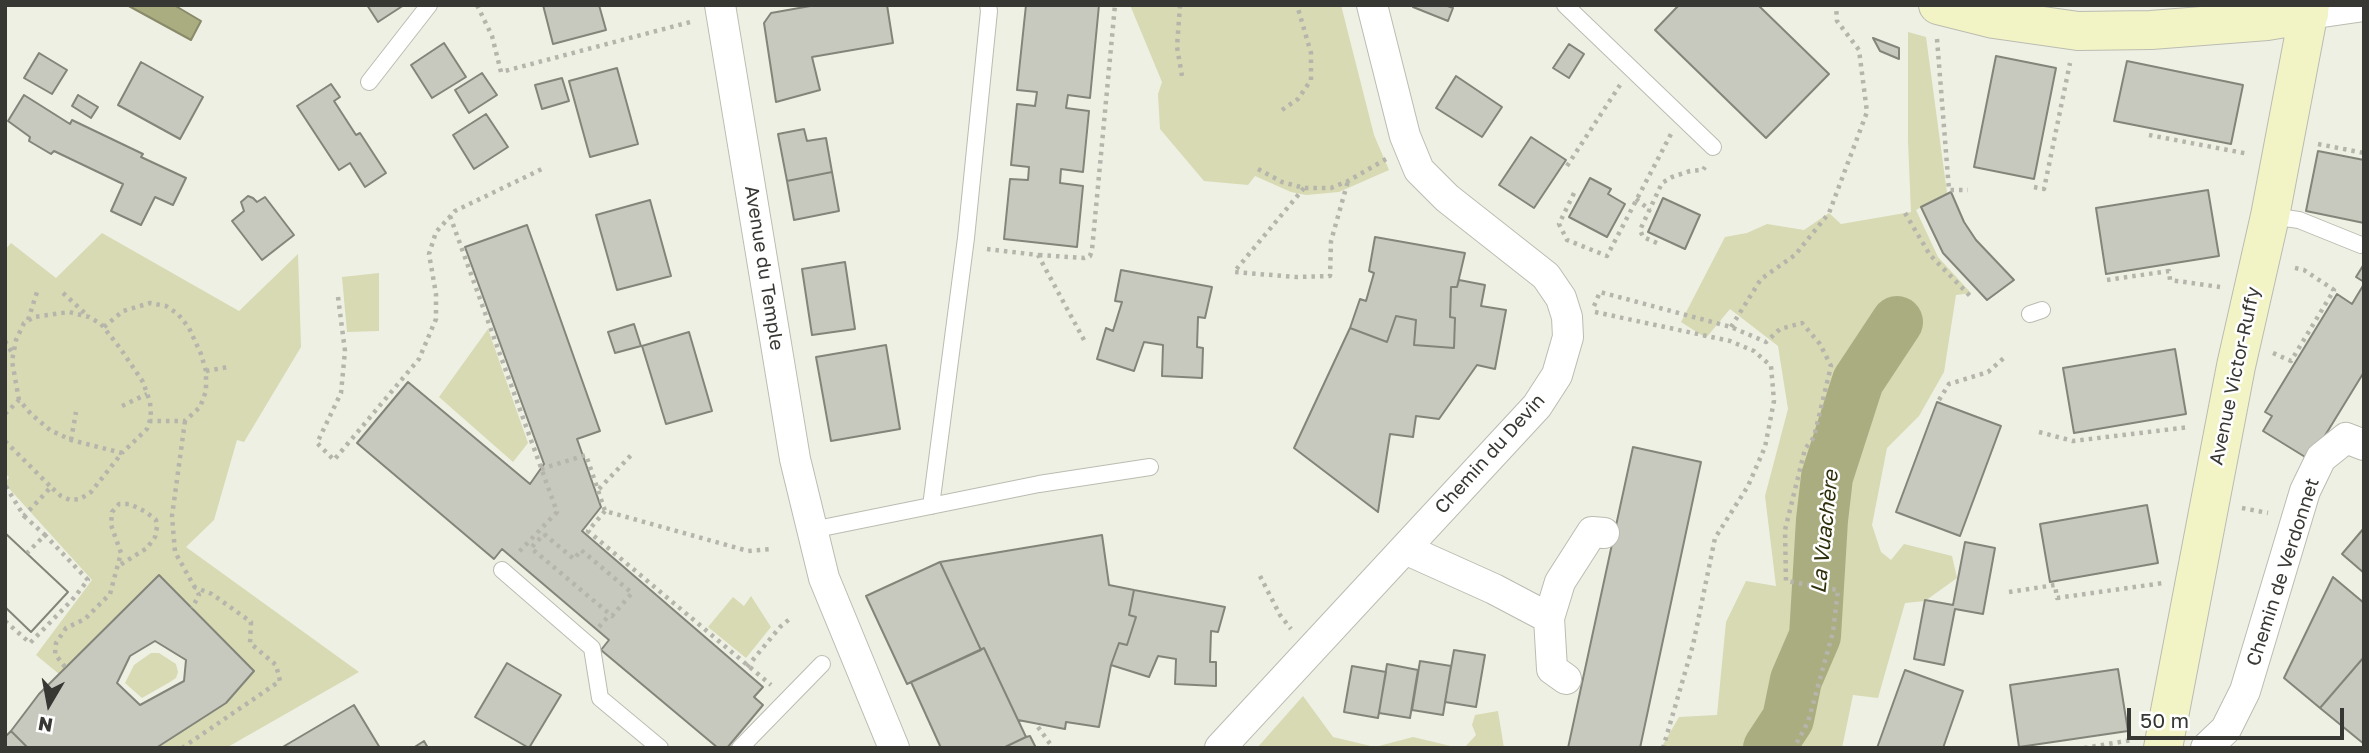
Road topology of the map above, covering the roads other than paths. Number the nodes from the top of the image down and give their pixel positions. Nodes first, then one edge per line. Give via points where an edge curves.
1 (429, 5) edge
2 (988, 5) edge
3 (1371, 5) edge
4 (1565, 5) edge
5 (2364, 6) edge
6 (721, 9) edge
7 (2309, 9) edge
8 (1937, 18) edge
9 (369, 82) dead end
10 (1713, 147) road end
11 (2270, 216) junction
12 (2361, 245) dead end
13 (2355, 442) edge
14 (1150, 467) dead end
15 (931, 506) junction
16 (812, 530) junction
17 (1604, 533) dead end
18 (1405, 549) junction
19 (502, 570) road end
20 (1560, 582) junction
21 (1494, 589) junction
22 (1549, 618) junction
23 (822, 664) dead end
24 (1566, 679) dead end
25 (2150, 743) edge
26 (660, 748) edge
27 (740, 748) edge
28 (894, 748) edge
29 (1220, 748) edge
30 (2206, 748) edge

1 - 9 lane
2 - 15 lane via 966,238
3 - 18 street, Chemin du Devin via 1414,158 1447,198 1546,276 1567,317 1568,337 1557,375 1537,406
4 - 10 lane
5 - 7 street
6 - 16 street, Avenue du Temple via 795,459
7 - 8 street via 2267,21 2151,30 2078,31 1994,19
7 - 11 street, Avenue Victor-Ruffy
11 - 12 lane via 2299,220
11 - 25 street, Avenue Victor-Ruffy
13 - 30 street, Chemin de Verdonnet via 2321,458 2305,491 2245,691 2226,729
14 - 15 lane
15 - 16 lane
16 - 28 street, Avenue du Temple via 842,627
17 - 20 street via 1591,532
18 - 21 street
18 - 29 street, Chemin du Devin
19 - 26 lane via 592,648 600,698
20 - 21 street
20 - 22 street
21 - 22 street
22 - 24 street via 1552,670
23 - 27 lane

